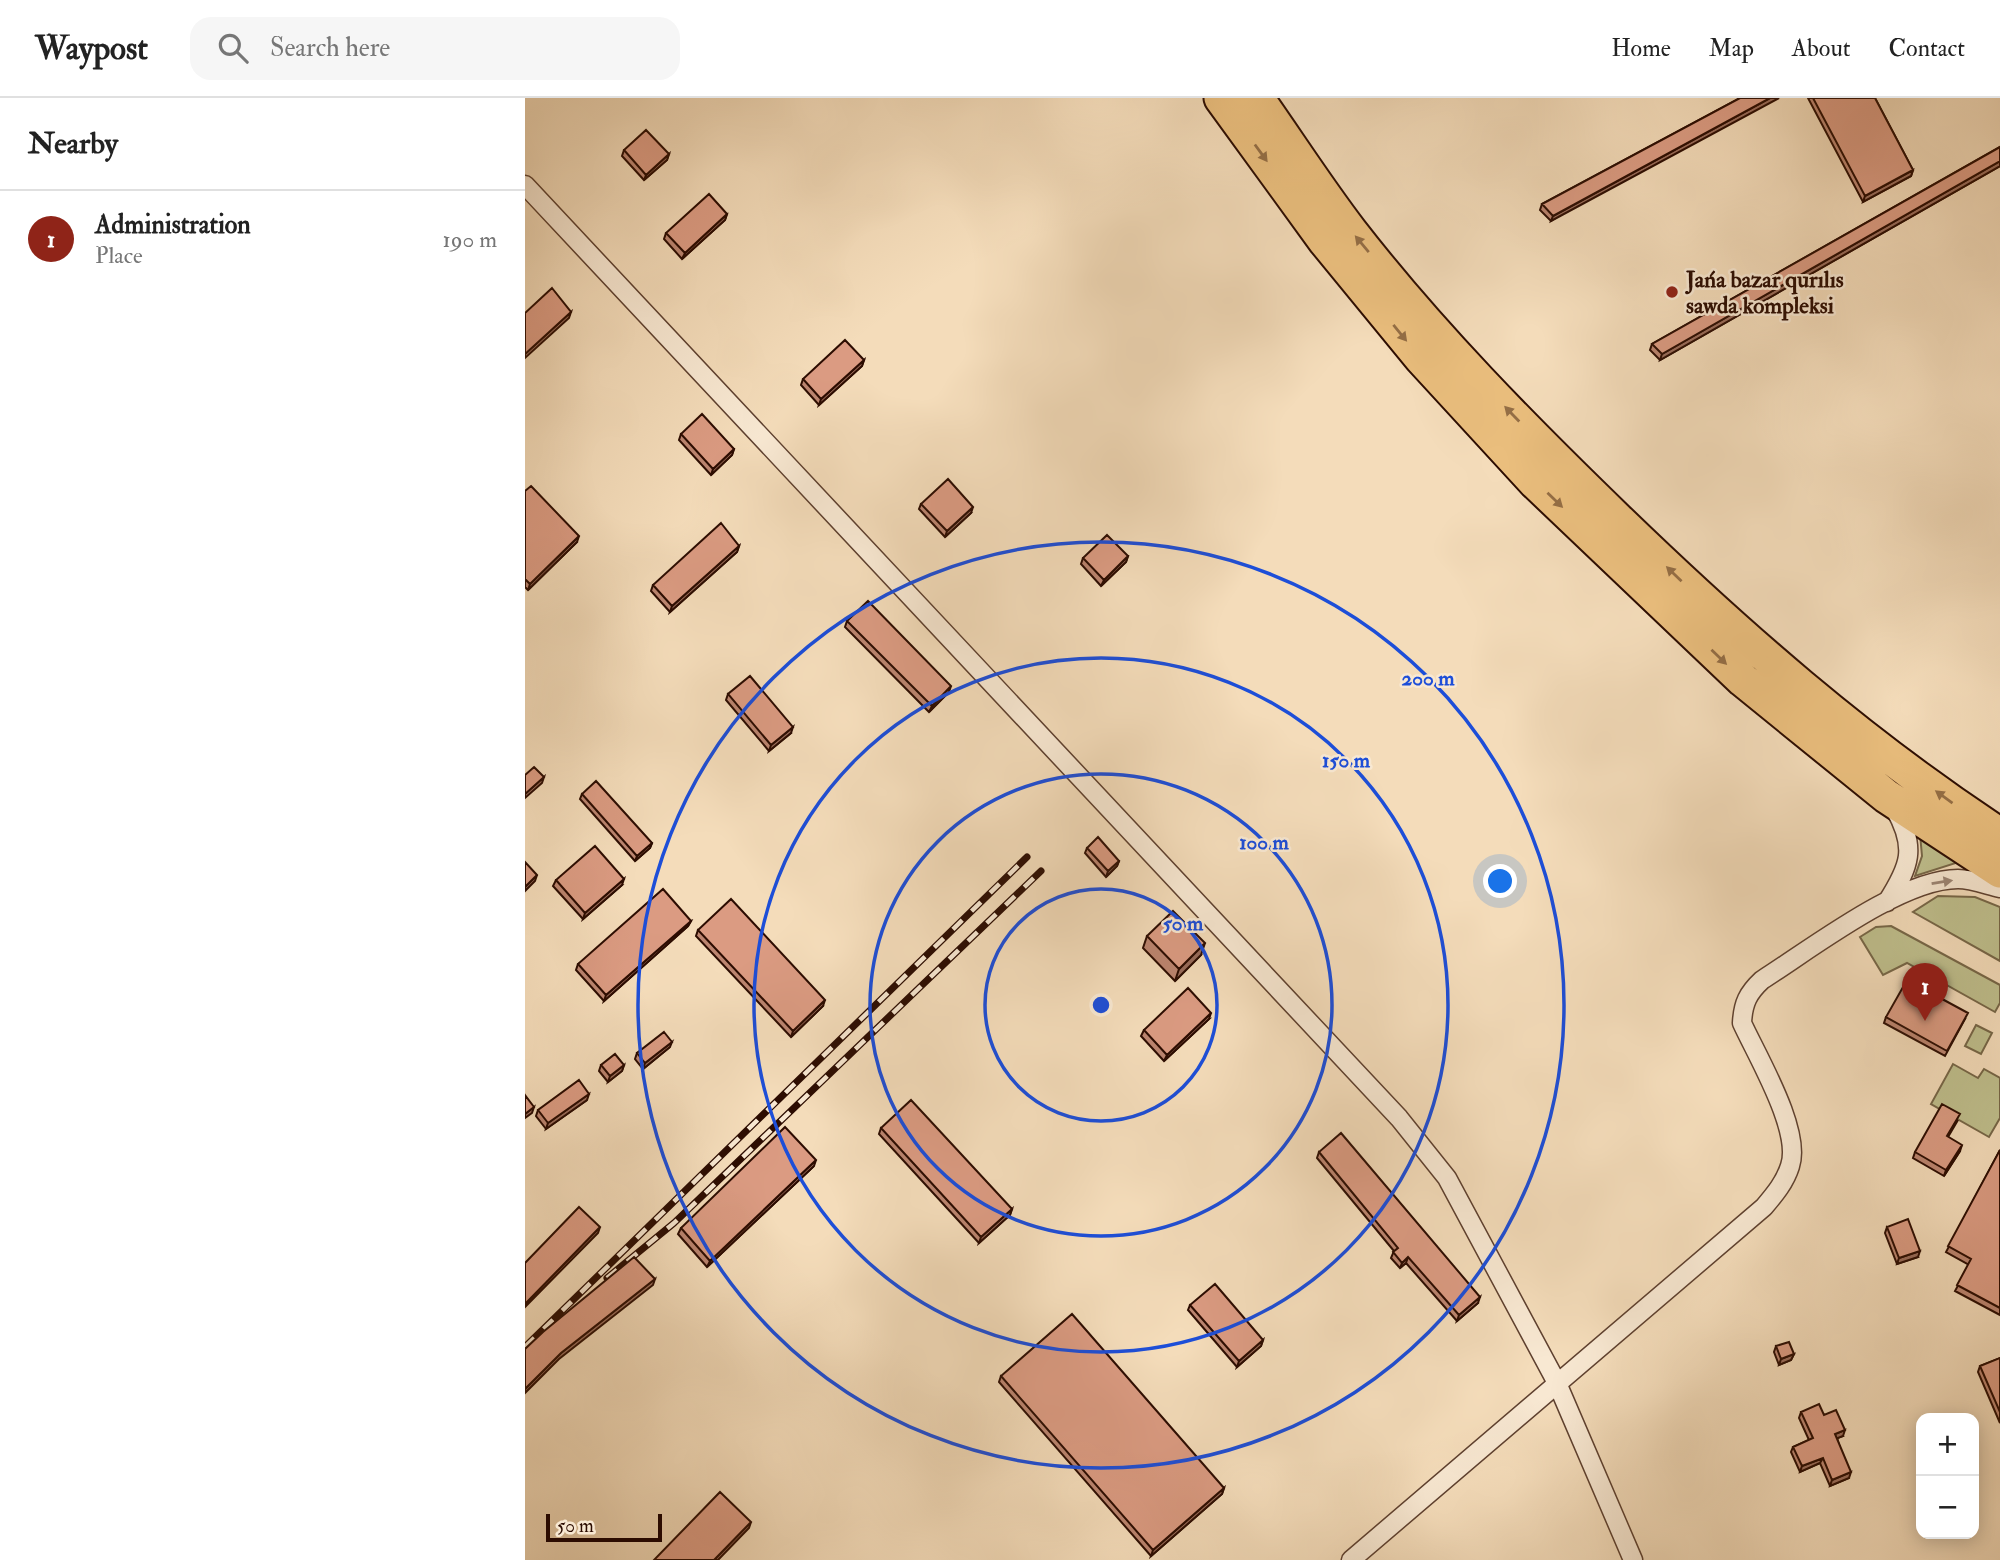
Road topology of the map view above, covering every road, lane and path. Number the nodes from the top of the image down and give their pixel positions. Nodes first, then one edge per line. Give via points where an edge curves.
1 (1221, 98) edge
2 (1257, 98) edge
3 (1274, 98) edge
4 (1310, 173) junction
5 (525, 185) edge
6 (1795, 703) junction
7 (1886, 796) junction
8 (2000, 835) edge
9 (2000, 871) edge
10 (2000, 888) edge
11 (1887, 901) junction
12 (1557, 1383) junction
13 (1351, 1560) edge
14 (1633, 1560) edge

1 -> 6 highway via 1325,241 1421,358 1535,482 1743,680
2 - 4 highway
3 - 4 highway
6 -> 4 highway via 1689,589 1454,353 1351,232
5 - 12 street via 1399,1118 1447,1178
6 - 7 highway
8 -> 6 highway via 1853,732
7 - 9 highway
7 - 11 street via 1906,830 1910,857
11 -> 10 street via 1926,884 1958,879
11 - 12 street via 1762,980 1743,1006 1742,1023 1792,1139 1791,1163 1781,1185 1764,1207
12 - 13 street
12 - 14 street

